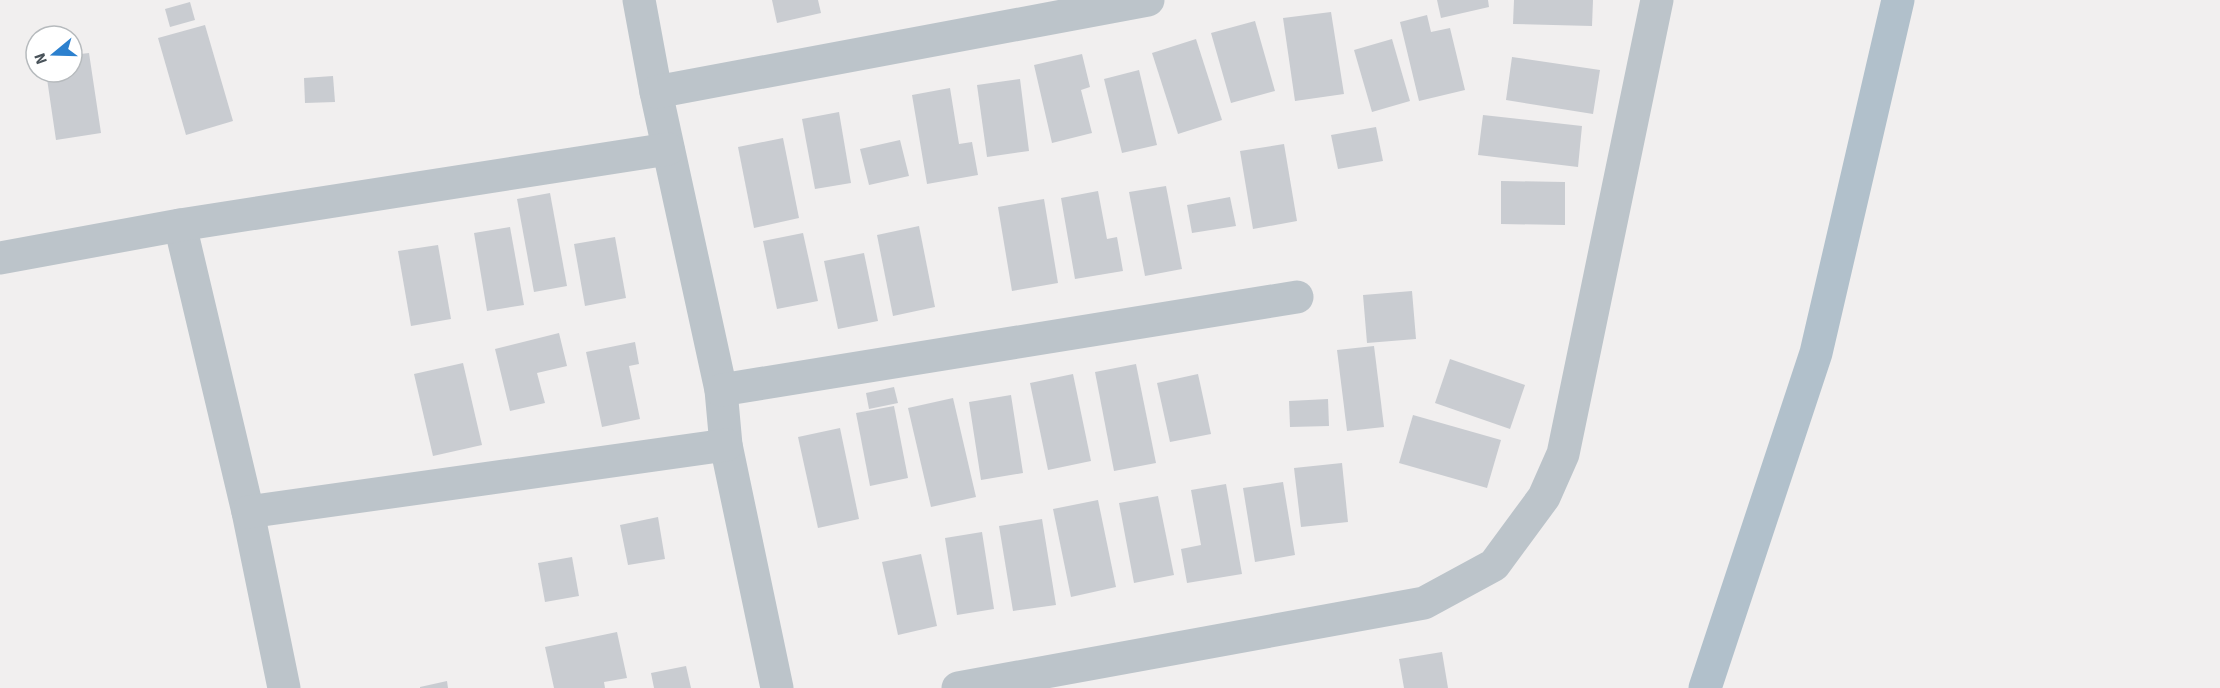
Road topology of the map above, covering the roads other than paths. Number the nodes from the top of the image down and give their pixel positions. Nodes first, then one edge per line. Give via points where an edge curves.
1 (639, 0) edge
2 (1148, 0) edge
3 (1657, 0) edge
4 (1898, 0) edge
5 (656, 92) junction
6 (668, 149) junction
7 (180, 225) junction
8 (0, 258) edge
9 (1297, 297) dead end
10 (721, 390) junction
11 (726, 446) junction
12 (248, 512) junction
13 (1118, 674) edge
14 (285, 688) edge
15 (777, 688) edge
16 (958, 688) edge
17 (1705, 688) edge

1 - 5 street
2 - 5 street
3 - 13 street via 1563,454 1544,497 1494,565 1424,603
4 - 17 main road via 1816,352
5 - 6 street
6 - 7 street
6 - 10 street
7 - 8 street
7 - 12 street
9 - 10 street
10 - 11 street
11 - 12 street
11 - 15 street
12 - 14 street
13 - 16 street

